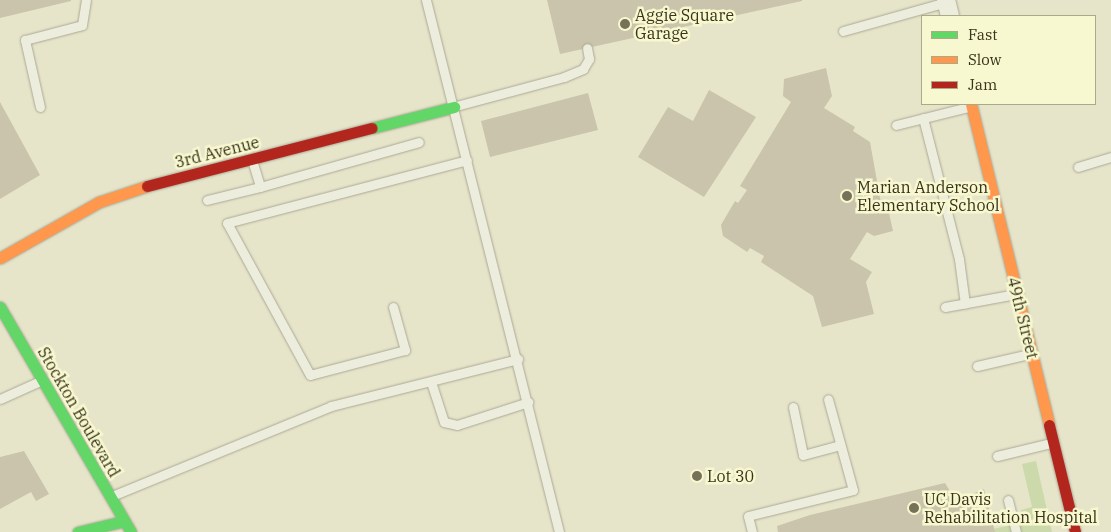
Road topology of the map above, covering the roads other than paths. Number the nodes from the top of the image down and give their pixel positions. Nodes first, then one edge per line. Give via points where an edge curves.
1 (86, 0) edge
2 (426, 0) edge
3 (948, 6) edge
4 (843, 31) dead end
5 (587, 48) dead end
6 (972, 105) edge
7 (40, 107) dead end
8 (454, 107) junction
9 (923, 118) junction
10 (896, 125) dead end
11 (419, 142) dead end
12 (1111, 157) edge
13 (252, 160) junction
14 (467, 160) junction
15 (1078, 166) dead end
16 (260, 186) junction
17 (207, 200) dead end
18 (0, 258) edge
19 (1018, 294) junction
20 (965, 304) junction
21 (0, 307) edge
22 (393, 307) dead end
23 (945, 307) dead end
24 (1032, 353) junction
25 (518, 359) junction
26 (977, 366) dead end
27 (43, 380) junction
28 (431, 382) junction
29 (0, 399) edge
30 (828, 400) dead end
31 (528, 402) junction
32 (793, 407) dead end
33 (1054, 442) junction
34 (840, 445) junction
35 (997, 456) dead end
36 (109, 497) junction
37 (1008, 500) dead end
38 (124, 520) junction
39 (78, 532) edge
40 (131, 532) edge
41 (559, 532) edge
42 (752, 532) edge
43 (1016, 532) edge
44 (1076, 532) edge

1 - 7 lane via 82,25 25,40
2 - 8 lane
3 - 4 lane
5 - 8 lane via 589,59 583,68 564,77
6 - 9 lane
6 - 19 street, 49th Street
8 - 13 street, 3rd Avenue
8 - 14 lane
9 - 10 lane
9 - 20 lane via 959,259
11 - 16 lane
12 - 15 lane
13 - 16 lane
13 - 18 street, 3rd Avenue via 128,191 99,202
14 - 22 lane via 227,223 310,375 405,350
14 - 25 lane
16 - 17 lane
19 - 20 lane
19 - 24 street, 49th Street
20 - 23 lane
21 - 27 street, Stockton Boulevard
24 - 26 lane
24 - 33 street, 49th Street
25 - 28 lane
25 - 31 lane
27 - 29 lane
27 - 36 street, Stockton Boulevard
28 - 31 lane via 444,422 457,425
28 - 36 lane via 331,406
30 - 34 lane
31 - 41 lane
32 - 34 lane via 803,455
33 - 35 lane
33 - 44 street, 49th Street
34 - 42 lane via 853,490 748,516
36 - 38 street, Stockton Boulevard
37 - 43 lane
38 - 39 street
38 - 40 street, Stockton Boulevard

